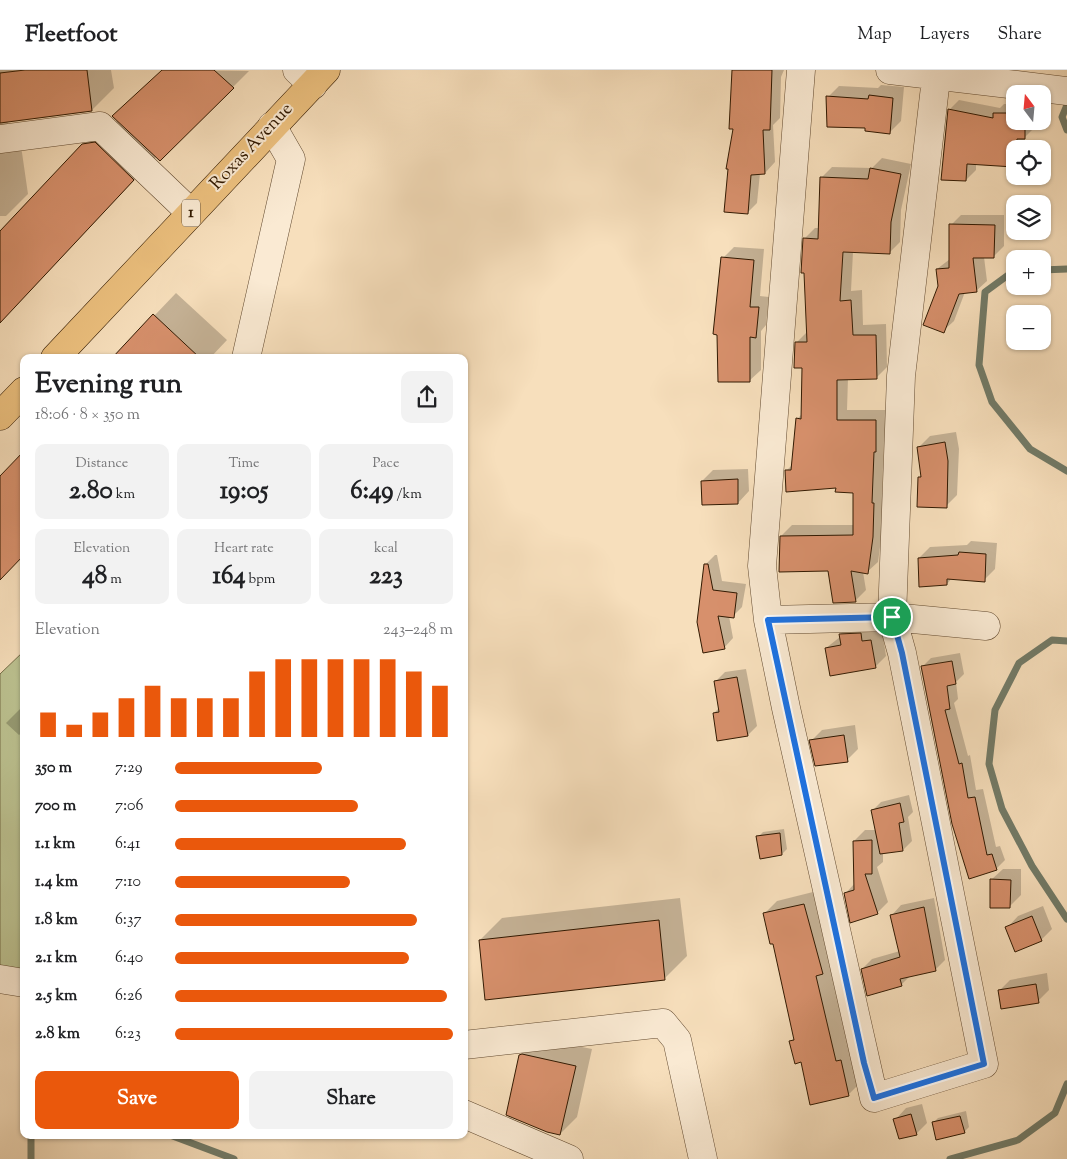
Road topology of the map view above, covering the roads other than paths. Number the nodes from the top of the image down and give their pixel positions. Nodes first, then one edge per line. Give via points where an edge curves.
1 (800, 70) edge
2 (890, 70) edge
3 (937, 73) edge
4 (315, 74) edge
5 (1067, 91) edge
6 (272, 126) junction
7 (0, 139) edge
8 (191, 213) junction
9 (59, 354) edge
10 (247, 354) edge
11 (20, 395) edge
12 (0, 416) edge
13 (892, 617) junction
14 (768, 620) junction
15 (986, 626) dead end
16 (0, 979) edge
17 (20, 982) edge
18 (468, 1045) edge
19 (468, 1116) edge
20 (569, 1159) edge
21 (703, 1159) edge

1 - 14 street via 762,566
2 - 3 street
3 - 5 street
3 - 13 street via 901,376
4 - 6 main road, Roxas Avenue / 1
6 - 8 main road, Roxas Avenue / 1
6 - 10 street via 290,160
7 - 8 street via 100,126
8 - 9 main road, Roxas Avenue / 1
11 - 12 main road
13 - 14 street
13 - 14 street via 902,653 984,1064 874,1098
13 - 15 street
16 - 17 street
18 - 21 street via 663,1023 677,1040
19 - 20 street

